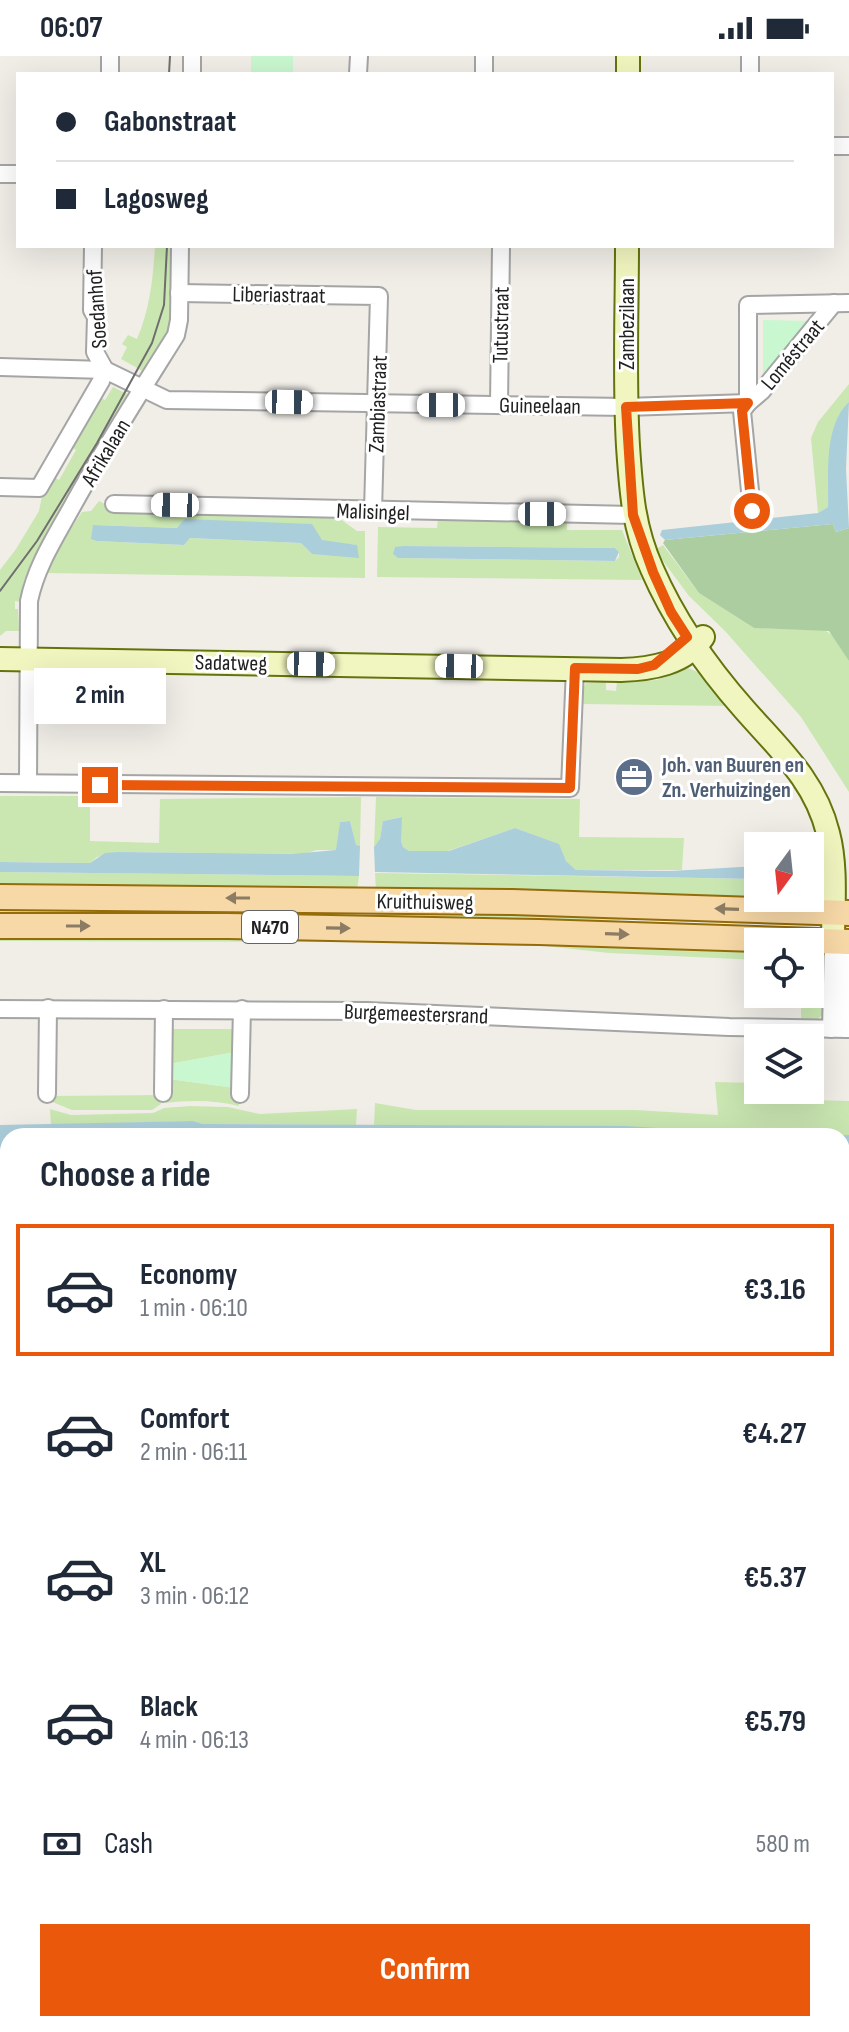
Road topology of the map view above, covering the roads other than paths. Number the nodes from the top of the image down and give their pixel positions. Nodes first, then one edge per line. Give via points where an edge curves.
1 (93, 248) edge
2 (180, 248) edge
3 (501, 248) edge
4 (627, 248) edge
5 (179, 293) junction
6 (379, 296) joint
7 (841, 303) edge
8 (0, 367) edge
9 (105, 370) junction
10 (144, 387) junction
11 (748, 403) junction
12 (377, 404) junction
13 (499, 405) junction
14 (626, 407) junction
15 (0, 487) edge
16 (114, 504) dead end
17 (373, 511) junction
18 (752, 511) dead end
19 (633, 515) junction
20 (695, 641) junction
21 (0, 659) edge
22 (29, 659) junction
23 (575, 668) junction
24 (0, 783) edge
25 (28, 783) junction
26 (0, 897) edge
27 (843, 913) edge
28 (0, 926) edge
29 (843, 941) edge
30 (48, 1008) junction
31 (0, 1009) edge
32 (164, 1009) junction
33 (242, 1009) junction
34 (842, 1029) edge
35 (163, 1093) dead end
36 (47, 1094) dead end
37 (240, 1094) dead end

1 - 9 street, Soedanhof via 95,352
2 - 5 street, Afrikalaan
3 - 13 street, Tutustraat
4 - 14 street, Zambezilaan
5 - 6 street, Liberiastraat
5 - 10 street, Afrikalaan via 178,328
6 - 12 street, Zambiastraat
7 - 11 street, Loméstraat
7 - 11 street via 748,305
8 - 9 street
9 - 10 street, Guineelaan
9 - 15 street via 39,488
10 - 12 street, Guineelaan via 167,400
10 - 22 street, Afrikalaan via 36,576 29,601
11 - 14 street, Guineelaan
11 - 18 street via 742,411
12 - 13 street, Guineelaan
12 - 17 street, Zambiastraat
13 - 14 street, Guineelaan
14 - 19 street, Zambezilaan
16 - 17 street, Malisingel
17 - 19 street, Malisingel
19 - 20 street, Zambezilaan via 662,588
20 - 23 street, Sadatweg via 638,669
20 - 27 street, Zambezilaan via 786,735 817,775 841,833
21 - 22 street, Sadatweg
22 - 23 street, Sadatweg
22 - 25 street, Afrikalaan
23 - 25 street via 570,788
24 - 25 street
27 -> 26 main road, Kruithuisweg / N470 via 512,902
27 - 29 street, Zambezilaan
28 -> 29 main road, Kruithuisweg / N470 via 524,931
29 - 34 street
30 - 31 street, Burgemeestersrand
30 - 32 street, Burgemeestersrand
30 - 36 street
32 - 33 street, Burgemeestersrand
32 - 35 street
33 - 34 street, Burgemeestersrand
33 - 37 street

